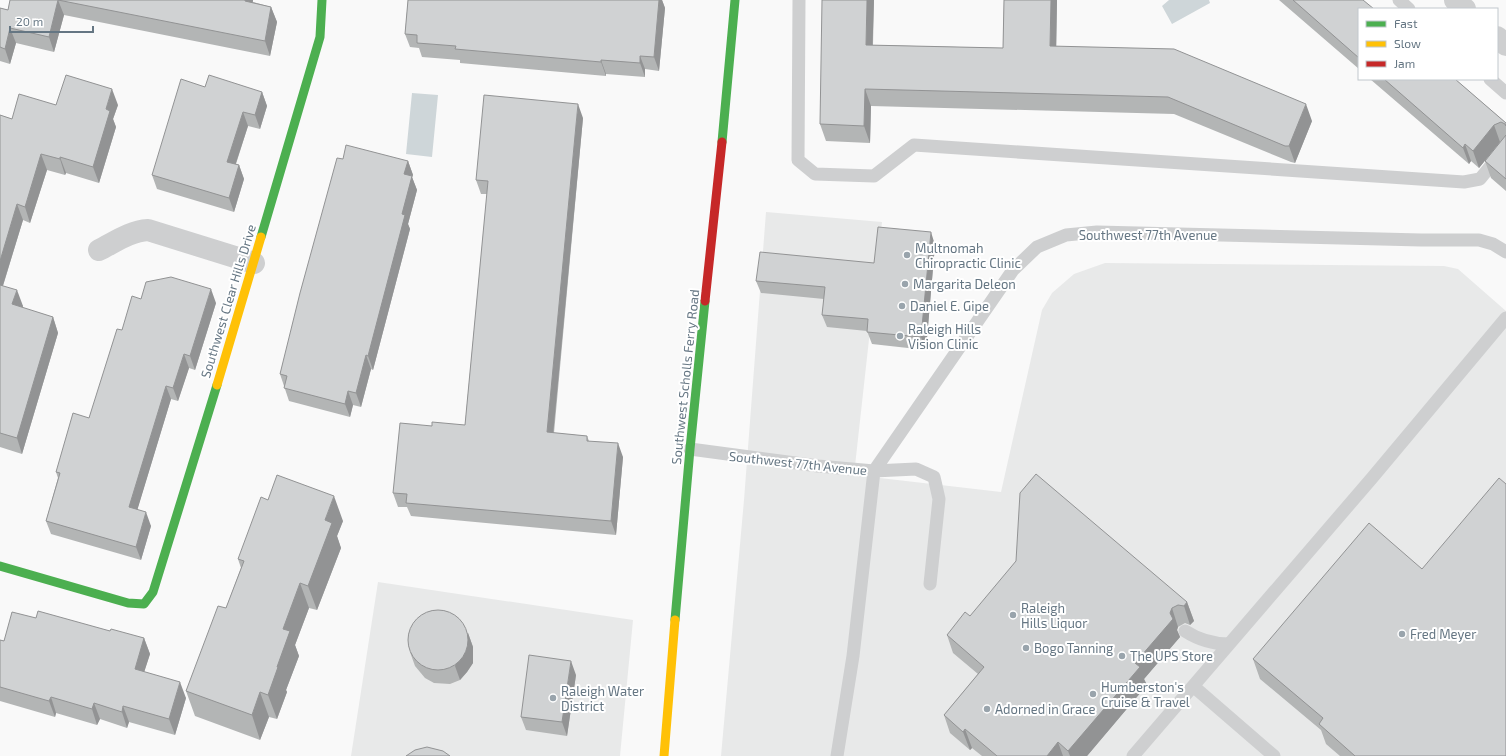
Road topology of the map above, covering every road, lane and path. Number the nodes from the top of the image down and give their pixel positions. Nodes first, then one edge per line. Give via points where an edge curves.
1 (322, 0) edge
2 (735, 0) edge
3 (799, 0) edge
4 (1399, 0) edge
5 (1455, 0) edge
6 (1408, 8) edge
7 (1464, 8) edge
8 (1498, 38) edge
9 (1506, 45) edge
10 (1491, 80) edge
11 (1506, 93) edge
12 (1506, 147) edge
13 (99, 250) dead end
14 (1506, 252) edge
15 (254, 263) junction
16 (1506, 318) edge
17 (690, 449) junction
18 (874, 471) junction
19 (0, 566) edge
20 (930, 584) dead end
21 (1185, 631) dead end
22 (1229, 644) junction
23 (1193, 686) junction
24 (664, 756) edge
25 (837, 756) edge
26 (1134, 756) edge
27 (1274, 756) edge

1 - 15 street, Southwest Clear Hills Drive via 320,37
2 - 17 street, Southwest Scholls Ferry Road
3 - 12 lane via 798,160 814,174 874,176 914,145 1464,182 1480,179
4 - 6 lane
5 - 7 street
8 - 9 street
10 - 11 lane
13 - 15 street via 140,230 148,230
14 - 18 lane, Southwest 77th Avenue via 1493,244 1479,240 1097,232 1066,234 1037,247 1014,270
15 - 19 street, Southwest Clear Hills Drive via 153,592 144,604 128,603
16 - 22 lane
17 - 18 lane, Southwest 77th Avenue
17 - 24 street, Southwest Scholls Ferry Road
18 - 20 lane via 916,469 934,477 939,499
18 - 25 lane via 853,656
21 - 22 lane via 1209,642
22 - 23 lane
23 - 26 lane
23 - 27 lane

